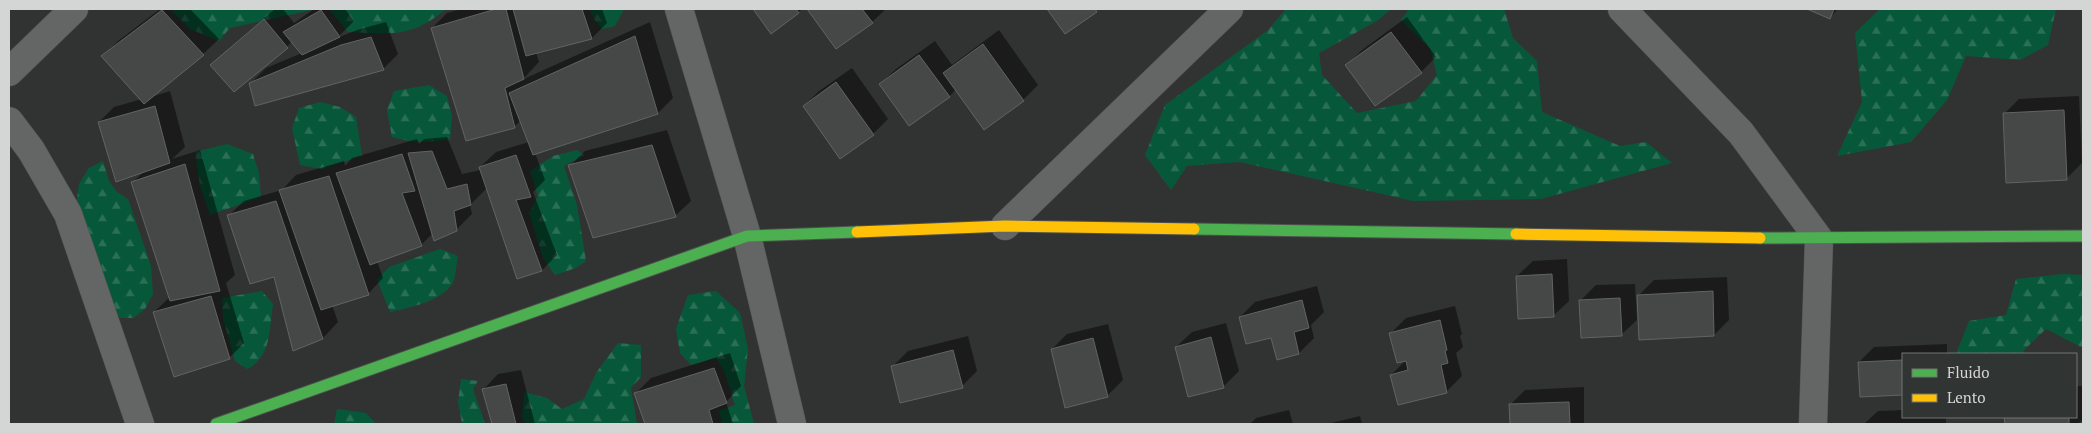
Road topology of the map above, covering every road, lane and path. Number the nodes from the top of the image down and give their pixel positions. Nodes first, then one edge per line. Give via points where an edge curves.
1 (74, 9) edge
2 (679, 9) edge
3 (1229, 9) edge
4 (1622, 9) edge
5 (9, 72) edge
6 (9, 121) edge
7 (1005, 226) junction
8 (748, 236) junction
9 (2083, 236) edge
10 (1819, 239) junction
11 (140, 424) edge
12 (216, 424) edge
13 (792, 424) edge
14 (1813, 424) edge

1 - 5 street
2 - 8 street
3 - 7 street
4 - 10 street via 1741,133
6 - 11 street via 31,150 68,214
7 - 8 street
7 - 10 street
8 - 12 street
8 - 13 street
9 - 10 street
10 - 14 street

